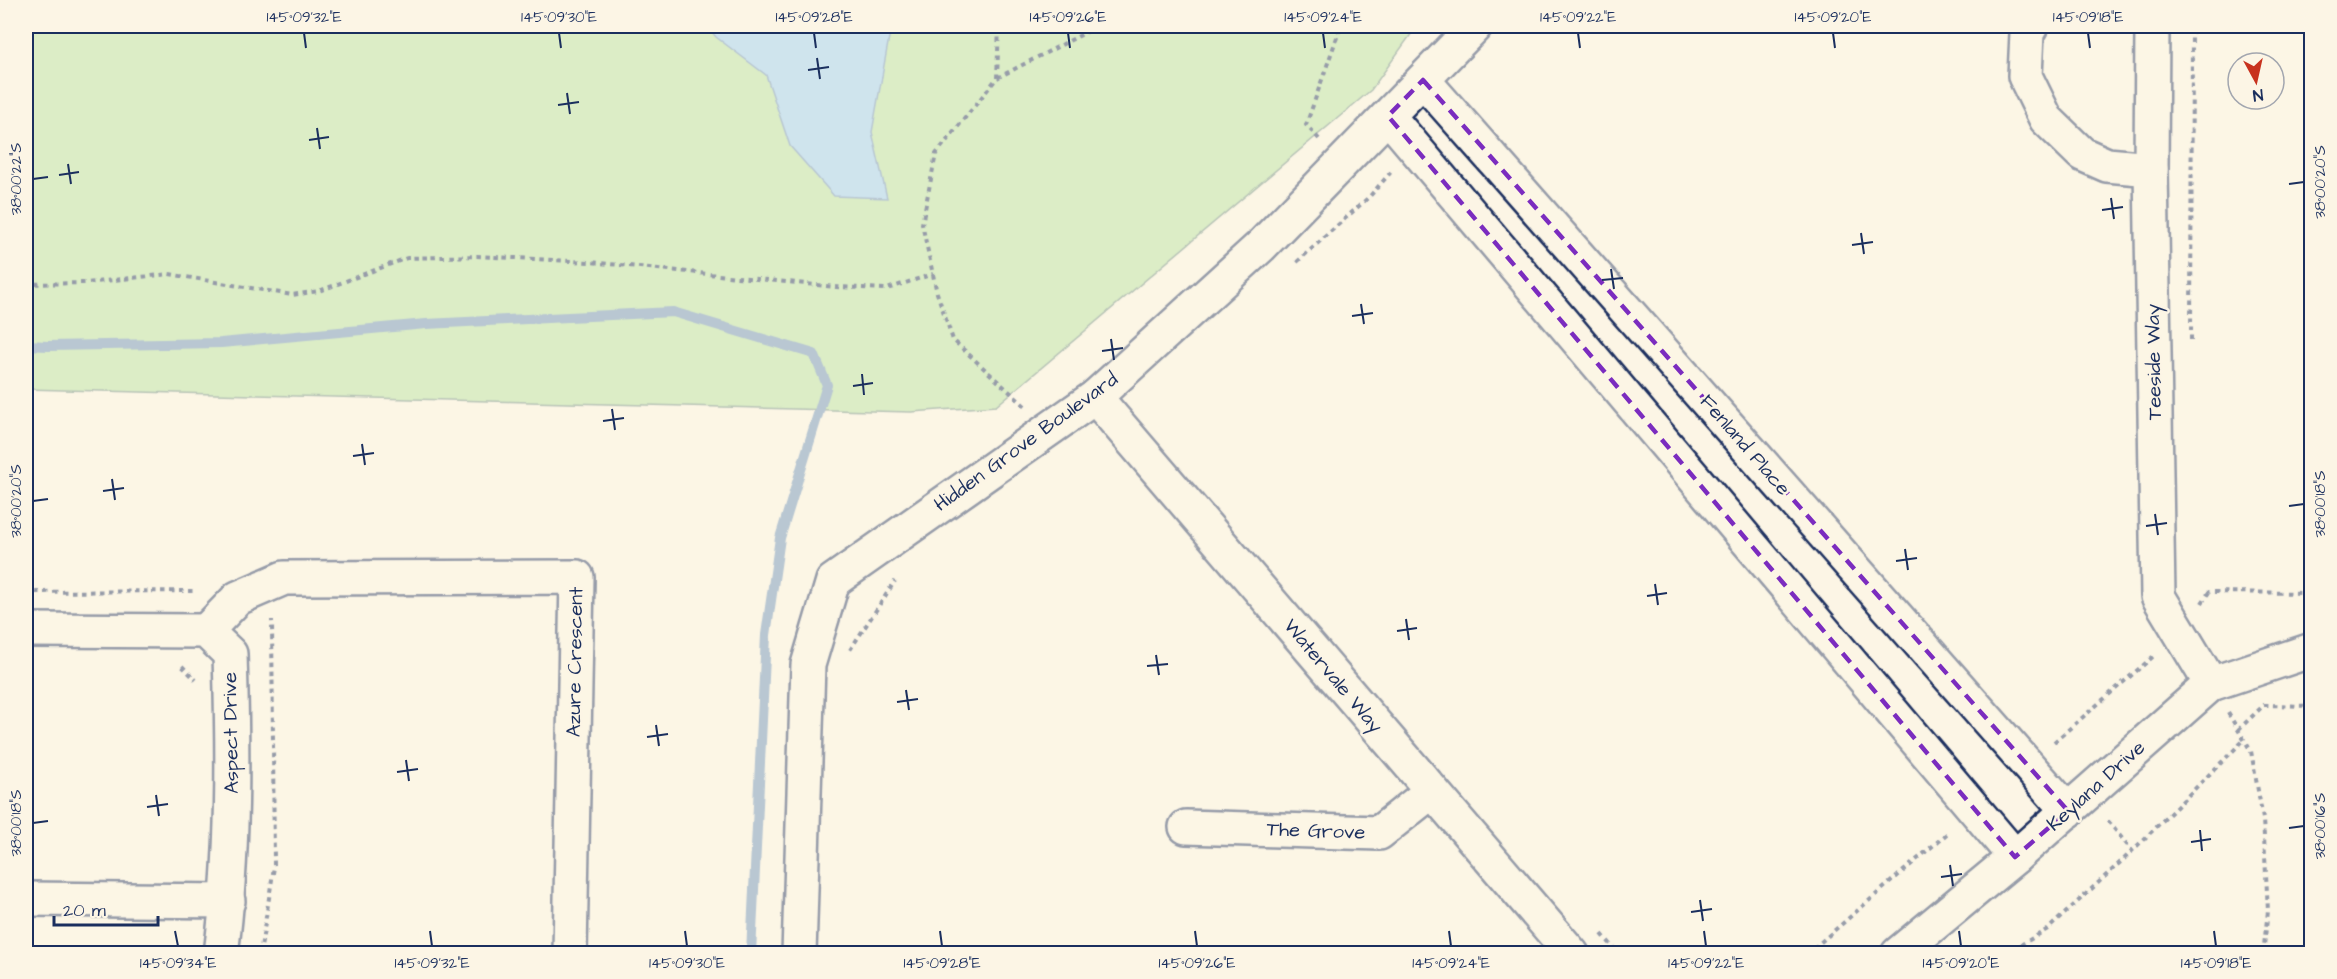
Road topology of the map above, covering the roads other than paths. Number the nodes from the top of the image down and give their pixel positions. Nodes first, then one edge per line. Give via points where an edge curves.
1 (1476, 26) edge
2 (2031, 26) edge
3 (2152, 26) edge
4 (1423, 80) junction
5 (1388, 116) junction
6 (2151, 169) junction
7 (1095, 397) junction
8 (26, 630) edge
9 (206, 631) junction
10 (2312, 650) edge
11 (2211, 684) junction
12 (1432, 791) junction
13 (2068, 811) junction
14 (1186, 827) dead end
15 (2015, 857) junction
16 (26, 899) edge
17 (228, 901) junction
18 (221, 954) edge
19 (570, 954) edge
20 (799, 954) edge
21 (1572, 954) edge
22 (1898, 954) edge

1 - 4 street, Hidden Grove Boulevard
2 - 6 street via 2027,33 2025,76 2046,119 2082,154 2107,165
3 - 6 street, Teeside Way
4 - 5 street, Hidden Grove Boulevard
4 - 13 street, Fenland Place
5 - 7 street, Hidden Grove Boulevard via 1261,246
5 - 15 street
6 - 11 street, Teeside Way via 2158,596
7 - 12 street, Watervale Way
7 - 20 street, Hidden Grove Boulevard via 833,581 808,665
8 - 9 street
9 - 17 street, Aspect Drive via 230,654 233,772
9 - 19 street, Azure Crescent via 238,598 284,579 577,577
10 - 11 street, Keylana Drive
11 - 13 street, Keylana Drive
12 - 14 street, The Grove via 1379,833
12 - 21 street, Watervale Way
13 - 15 street, Keylana Drive
15 - 22 street, Keylana Drive
16 - 17 street
17 - 18 street, Aspect Drive

